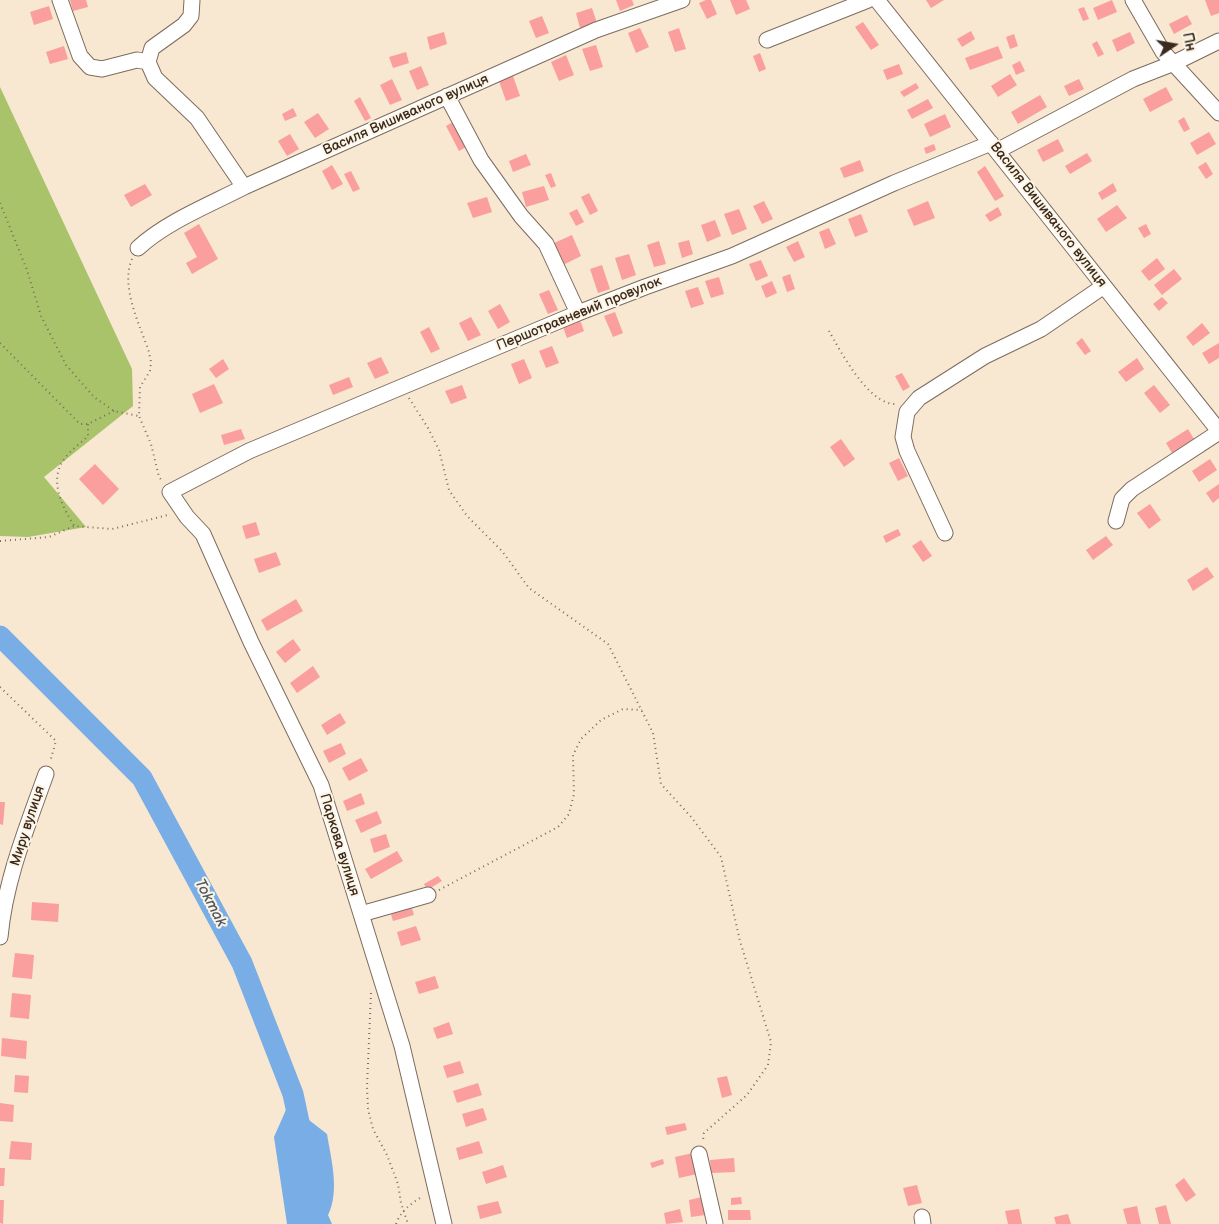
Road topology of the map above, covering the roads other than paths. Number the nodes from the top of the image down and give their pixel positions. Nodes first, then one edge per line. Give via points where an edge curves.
1 (60, 0) edge
2 (192, 0) edge
3 (682, 0) edge
4 (868, 0) edge
5 (877, 0) edge
6 (1133, 0) edge
7 (767, 40) dead end
8 (1219, 41) edge
9 (148, 62) junction
10 (1174, 63) junction
11 (447, 96) junction
12 (1219, 113) edge
13 (994, 147) junction
14 (244, 187) junction
15 (138, 248) road end
16 (1104, 286) junction
17 (578, 313) junction
18 (1219, 432) edge
19 (170, 492) joint
20 (1116, 521) dead end
21 (944, 534) dead end
22 (46, 774) road end
23 (428, 895) road end
24 (361, 914) junction
25 (1, 922) edge
26 (0, 937) edge
27 (699, 1154) road end
28 (444, 1224) edge
29 (715, 1224) edge

1 - 9 street via 80,56 90,67 102,69 137,60
2 - 9 street via 190,16 184,25 152,48
3 - 11 street, Василя Вишиваного вулиця via 596,30
4 - 7 street
5 - 13 street, Василя Вишиваного вулиця
6 - 10 street via 1163,52
8 - 10 street, Першотравневий провулок
9 - 14 street via 155,78 197,118
10 - 12 street
10 - 13 street, Першотравневий провулок via 1133,79
11 - 14 street, Василя Вишиваного вулиця
11 - 17 street via 481,160 521,216 546,244
13 - 16 street, Василя Вишиваного вулиця
13 - 17 street, Першотравневий провулок via 894,184 732,256
14 - 15 street, Василя Вишиваного вулиця via 149,238
16 - 18 street, Василя Вишиваного вулиця
16 - 21 street via 1041,329 985,356 919,398 907,412 903,437 907,451
17 - 19 street, Першотравневий провулок via 249,451
18 - 20 street via 1132,490 1122,499
19 - 24 street, Паркова вулиця via 203,534 251,642 321,785
22 - 25 street, Миру вулиця via 18,851
23 - 24 street
24 - 28 street, Паркова вулиця via 402,1046
25 - 26 street, Миру вулиця
27 - 29 street

